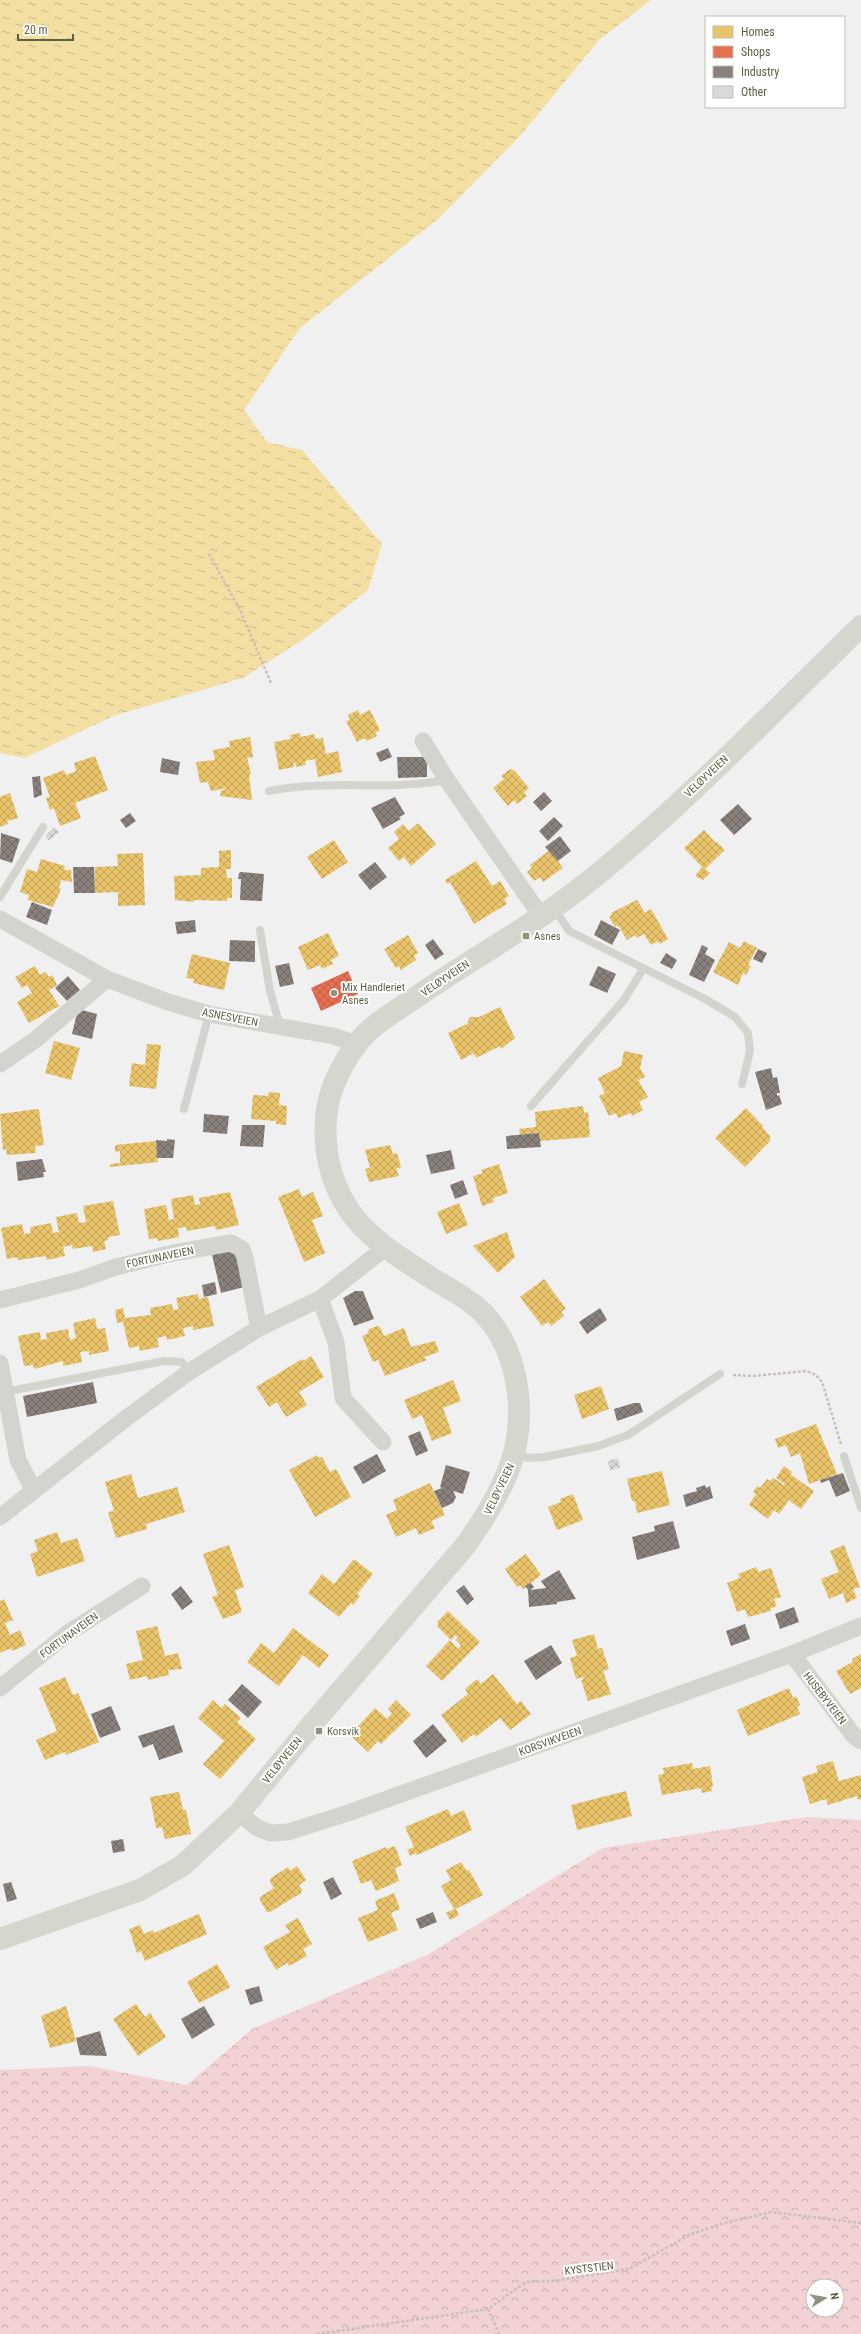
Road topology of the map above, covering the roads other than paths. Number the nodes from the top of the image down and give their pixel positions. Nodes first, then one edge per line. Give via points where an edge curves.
1 (861, 626) edge
2 (422, 741) dead end
3 (447, 780) junction
4 (269, 791) dead end
5 (43, 827) dead end
6 (0, 897) edge
7 (547, 912) junction
8 (0, 919) edge
9 (260, 930) dead end
10 (643, 969) junction
11 (107, 979) junction
12 (210, 1014) junction
13 (280, 1026) junction
14 (357, 1044) junction
15 (0, 1064) edge
16 (742, 1084) dead end
17 (531, 1106) dead end
18 (184, 1109) dead end
19 (385, 1248) junction
20 (320, 1299) junction
21 (0, 1300) edge
22 (259, 1328) junction
23 (0, 1363) edge
24 (189, 1372) junction
25 (720, 1374) road end
26 (5, 1392) junction
27 (383, 1442) dead end
28 (515, 1455) junction
29 (844, 1456) road end
30 (33, 1489) junction
31 (861, 1508) edge
32 (0, 1516) edge
33 (142, 1586) dead end
34 (861, 1626) edge
35 (792, 1654) junction
36 (0, 1688) edge
37 (861, 1740) edge
38 (240, 1812) junction
39 (0, 1939) edge

1 - 7 main road, VELØYVEIEN via 713,770 627,849
2 - 3 street
3 - 4 lane via 421,785 337,786
3 - 7 street
5 - 6 lane
7 - 10 lane via 568,931
7 - 14 main road, VELØYVEIEN via 407,1003 372,1028
8 - 11 street, ASNESVEIEN
9 - 13 lane via 270,991
10 - 16 lane via 705,999 735,1017 748,1033 750,1051
10 - 17 lane via 624,1000
11 - 12 street, ASNESVEIEN via 168,1002
11 - 15 street via 35,1040
12 - 13 street, ASNESVEIEN
12 - 18 lane
13 - 14 street, ASNESVEIEN via 333,1036
14 - 19 main road, VELØYVEIEN via 332,1088 326,1115 326,1141 331,1176 343,1202 361,1226
19 - 20 street
19 - 28 main road, VELØYVEIEN via 474,1306 497,1330 508,1352 520,1401 520,1426
20 - 22 street
20 - 27 street via 336,1342 343,1398
21 - 22 street, FORTUNAVEIEN via 79,1280 116,1267 173,1253 231,1243 242,1249 245,1258
22 - 24 street
23 - 26 street
24 - 26 lane via 182,1362 164,1361
24 - 30 street
25 - 28 lane via 628,1435 598,1446 545,1457 529,1458
26 - 30 street via 18,1460
28 - 38 main road, VELØYVEIEN via 487,1516 466,1546
29 - 31 lane
30 - 32 street
33 - 36 street, FORTUNAVEIEN via 68,1633
34 - 35 street, KORSVIKVEIEN
35 - 37 street, HUSEBYVEIEN via 854,1736
35 - 38 street, KORSVIKVEIEN via 348,1813 288,1832 270,1833 256,1827
38 - 39 main road, VELØYVEIEN via 182,1866 164,1878 140,1890

